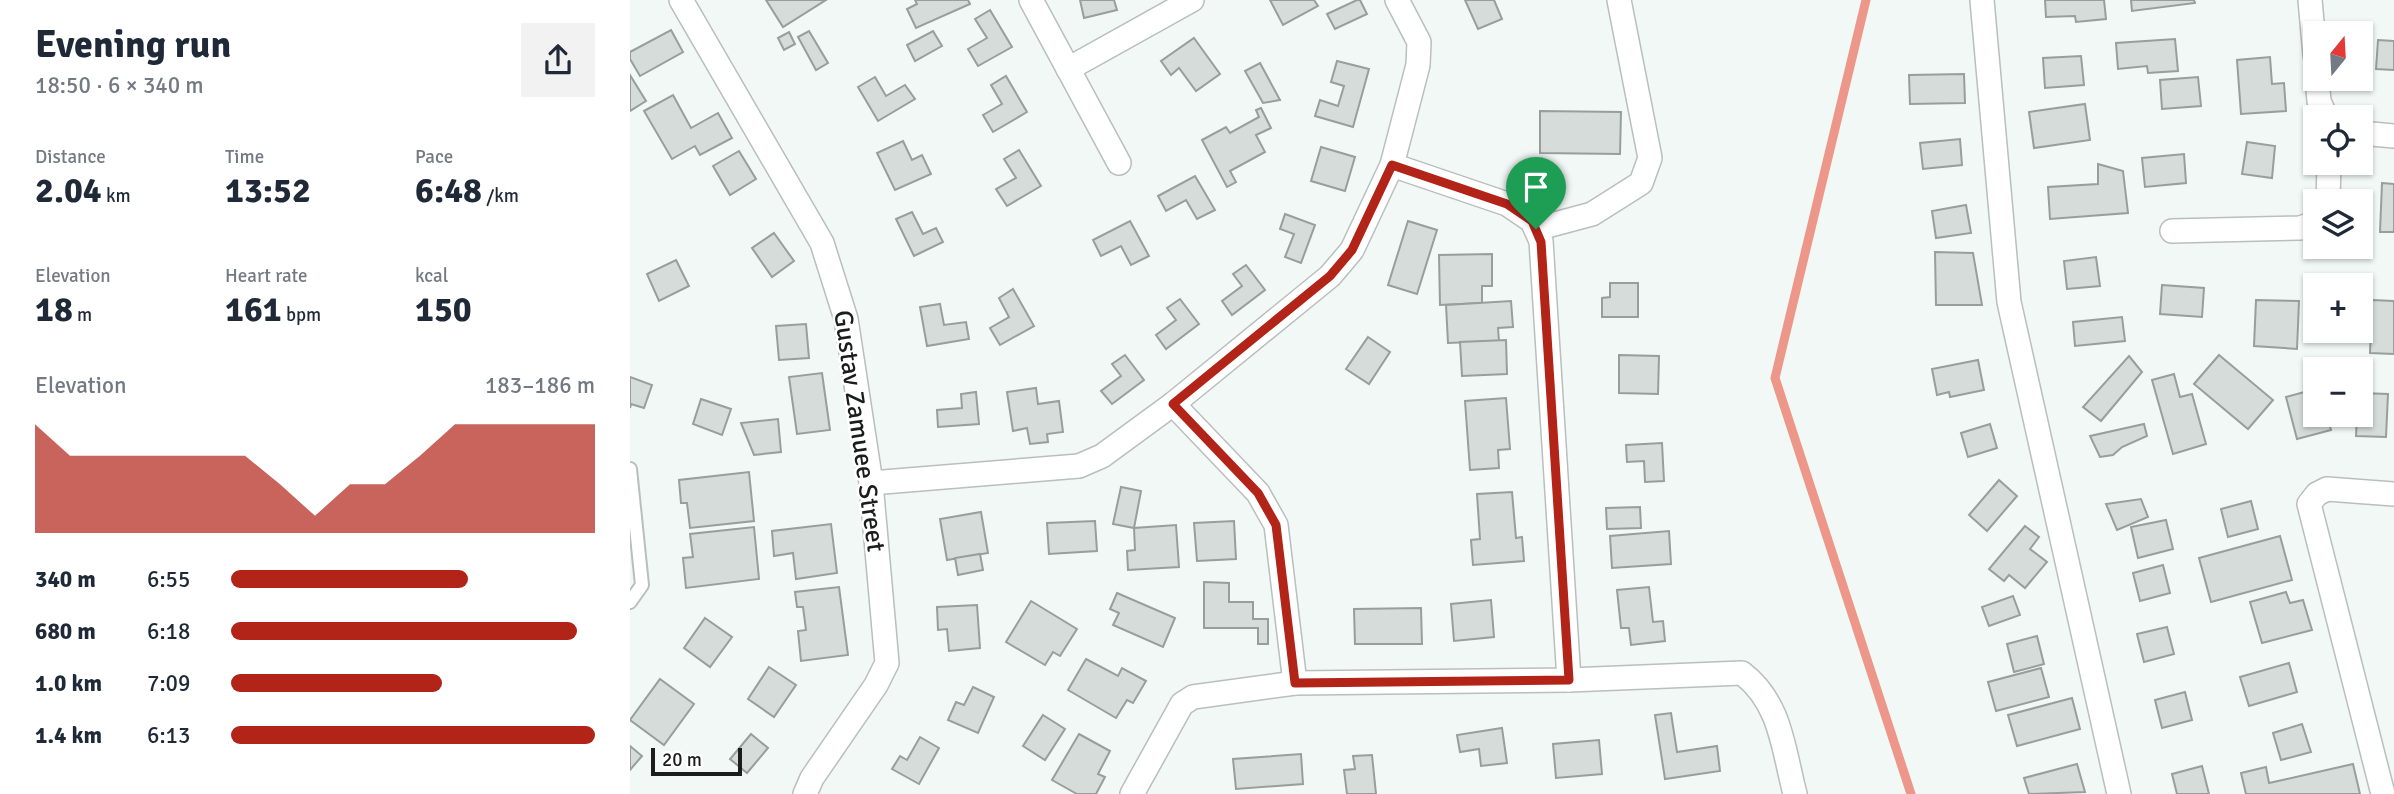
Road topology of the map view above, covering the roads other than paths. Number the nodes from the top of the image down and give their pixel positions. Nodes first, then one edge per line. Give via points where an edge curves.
1 (681, 0) edge
2 (1031, 0) edge
3 (1192, 0) edge
4 (1397, 0) edge
5 (1619, 0) edge
6 (1982, 0) edge
7 (2311, 0) edge
8 (2313, 21) edge
9 (1068, 69) junction
10 (2373, 134) edge
11 (2394, 136) edge
12 (1119, 163) dead end
13 (1392, 165) junction
14 (2303, 227) edge
15 (1536, 229) junction
16 (2172, 231) dead end
17 (1173, 404) junction
18 (630, 469) edge
19 (871, 483) junction
20 (2394, 494) edge
21 (630, 602) edge
22 (1569, 680) junction
23 (1295, 683) junction
24 (805, 794) edge
25 (1132, 794) edge
26 (1794, 794) edge
27 (2119, 794) edge
28 (2383, 794) edge

1 - 19 street, Gustav Zamuee Street via 822,243 846,320
2 - 9 street
3 - 9 street
4 - 13 street via 1419,42 1418,65
5 - 15 street via 1650,158 1646,171 1641,183 1592,214
6 - 27 street via 2009,302
7 - 8 street
9 - 12 street
10 - 11 street
13 - 15 street via 1507,204
13 - 17 street via 1352,250 1330,276
14 - 16 street
15 - 22 street via 1541,242
17 - 19 street via 1102,456 1079,466
17 - 23 street via 1258,493 1276,525
18 - 21 lane via 642,585
19 - 24 street, Gustav Zamuee Street via 887,663
20 - 28 street via 2327,489 2309,504
22 - 23 street
22 - 26 street via 1742,673 1756,684 1774,711
23 - 25 street via 1193,697 1182,704

